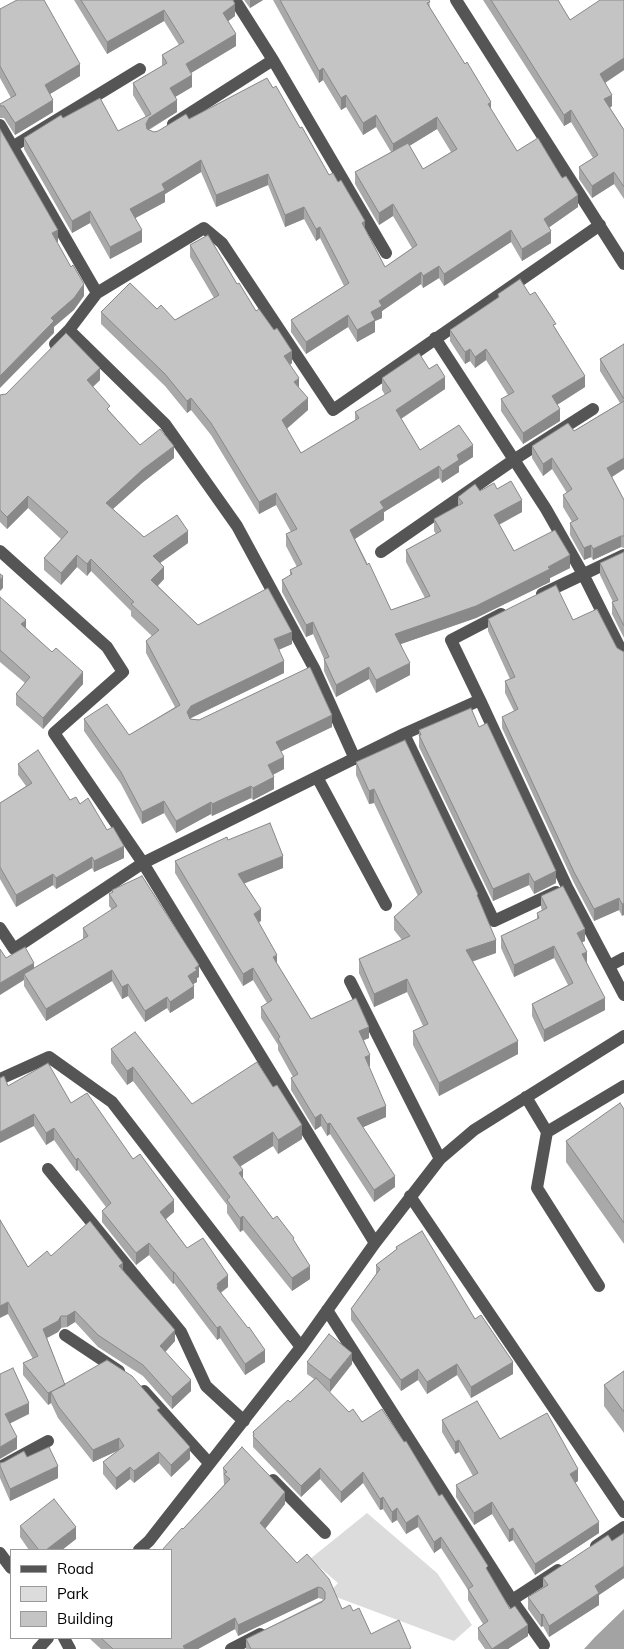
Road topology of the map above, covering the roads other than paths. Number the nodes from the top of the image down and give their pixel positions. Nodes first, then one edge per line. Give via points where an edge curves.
1 (235, 0) edge
2 (456, 0) edge
3 (273, 60) junction
4 (140, 69) dead end
5 (0, 125) edge
6 (162, 131) edge
7 (12, 147) junction
8 (600, 225) junction
9 (386, 253) dead end
10 (624, 264) edge
11 (97, 293) junction
12 (69, 330) junction
13 (435, 338) junction
14 (48, 351) edge
15 (593, 409) dead end
16 (515, 459) junction
17 (0, 550) edge
18 (382, 552) dead end
19 (624, 555) edge
20 (582, 574) junction
21 (530, 600) edge
22 (512, 609) edge
23 (624, 656) edge
24 (480, 700) junction
25 (404, 734) junction
26 (355, 759) junction
27 (317, 777) junction
28 (143, 863) junction
29 (567, 887) junction
30 (386, 905) dead end
31 (0, 928) edge
32 (624, 958) edge
33 (609, 966) junction
34 (350, 981) dead end
35 (624, 995) edge
36 (624, 1036) edge
37 (0, 1079) edge
38 (624, 1086) edge
39 (526, 1097) junction
40 (547, 1132) junction
41 (440, 1159) junction
42 (48, 1169) dead end
43 (410, 1196) junction
44 (375, 1242) junction
45 (598, 1286) dead end
46 (327, 1310) junction
47 (64, 1335) dead end
48 (301, 1347) junction
49 (244, 1421) junction
50 (48, 1441) dead end
51 (210, 1463) junction
52 (0, 1467) edge
53 (265, 1472) edge
54 (624, 1512) edge
55 (624, 1527) edge
56 (325, 1533) dead end
57 (140, 1549) edge
58 (0, 1553) edge
59 (584, 1553) edge
60 (568, 1564) edge
61 (10, 1567) edge
62 (512, 1600) junction
63 (274, 1627) edge
64 (47, 1639) edge
65 (544, 1645) dead end
66 (38, 1649) edge
67 (231, 1649) edge

1 - 3 street
2 - 8 street
3 - 6 street
3 - 9 street
4 - 7 street
5 - 7 street
7 - 11 street
8 - 10 street
8 - 13 street
11 - 12 street
11 - 13 street via 204,228 222,243 333,410
12 - 14 street
12 - 26 street via 165,424 237,526
13 - 16 street
15 - 16 street
16 - 18 street
16 - 20 street
17 - 28 street via 107,647 123,672 54,732
19 - 20 street
20 - 21 street
20 - 23 street
22 - 24 street via 451,640
24 - 25 street
24 - 29 street
25 - 26 street
25 - 29 street via 494,921
26 - 27 street
27 - 28 street
27 - 30 street
28 - 31 street via 14,949
28 - 44 street
29 - 33 street
32 - 33 street
33 - 35 street
34 - 41 street
36 - 39 street
37 - 48 street via 49,1057 112,1102
38 - 40 street
39 - 40 street
39 - 41 street via 474,1130
40 - 45 street via 537,1188
41 - 43 street
42 - 49 street via 181,1332 206,1386
43 - 44 street
43 - 54 street
44 - 46 street
46 - 48 street
46 - 62 street
47 - 51 street via 133,1380
48 - 49 street
49 - 51 street via 235,1441
50 - 52 street
51 - 57 street
53 - 56 street
55 - 59 street
58 - 61 street
60 - 62 street
62 - 65 street
63 - 67 street
64 - 66 street

